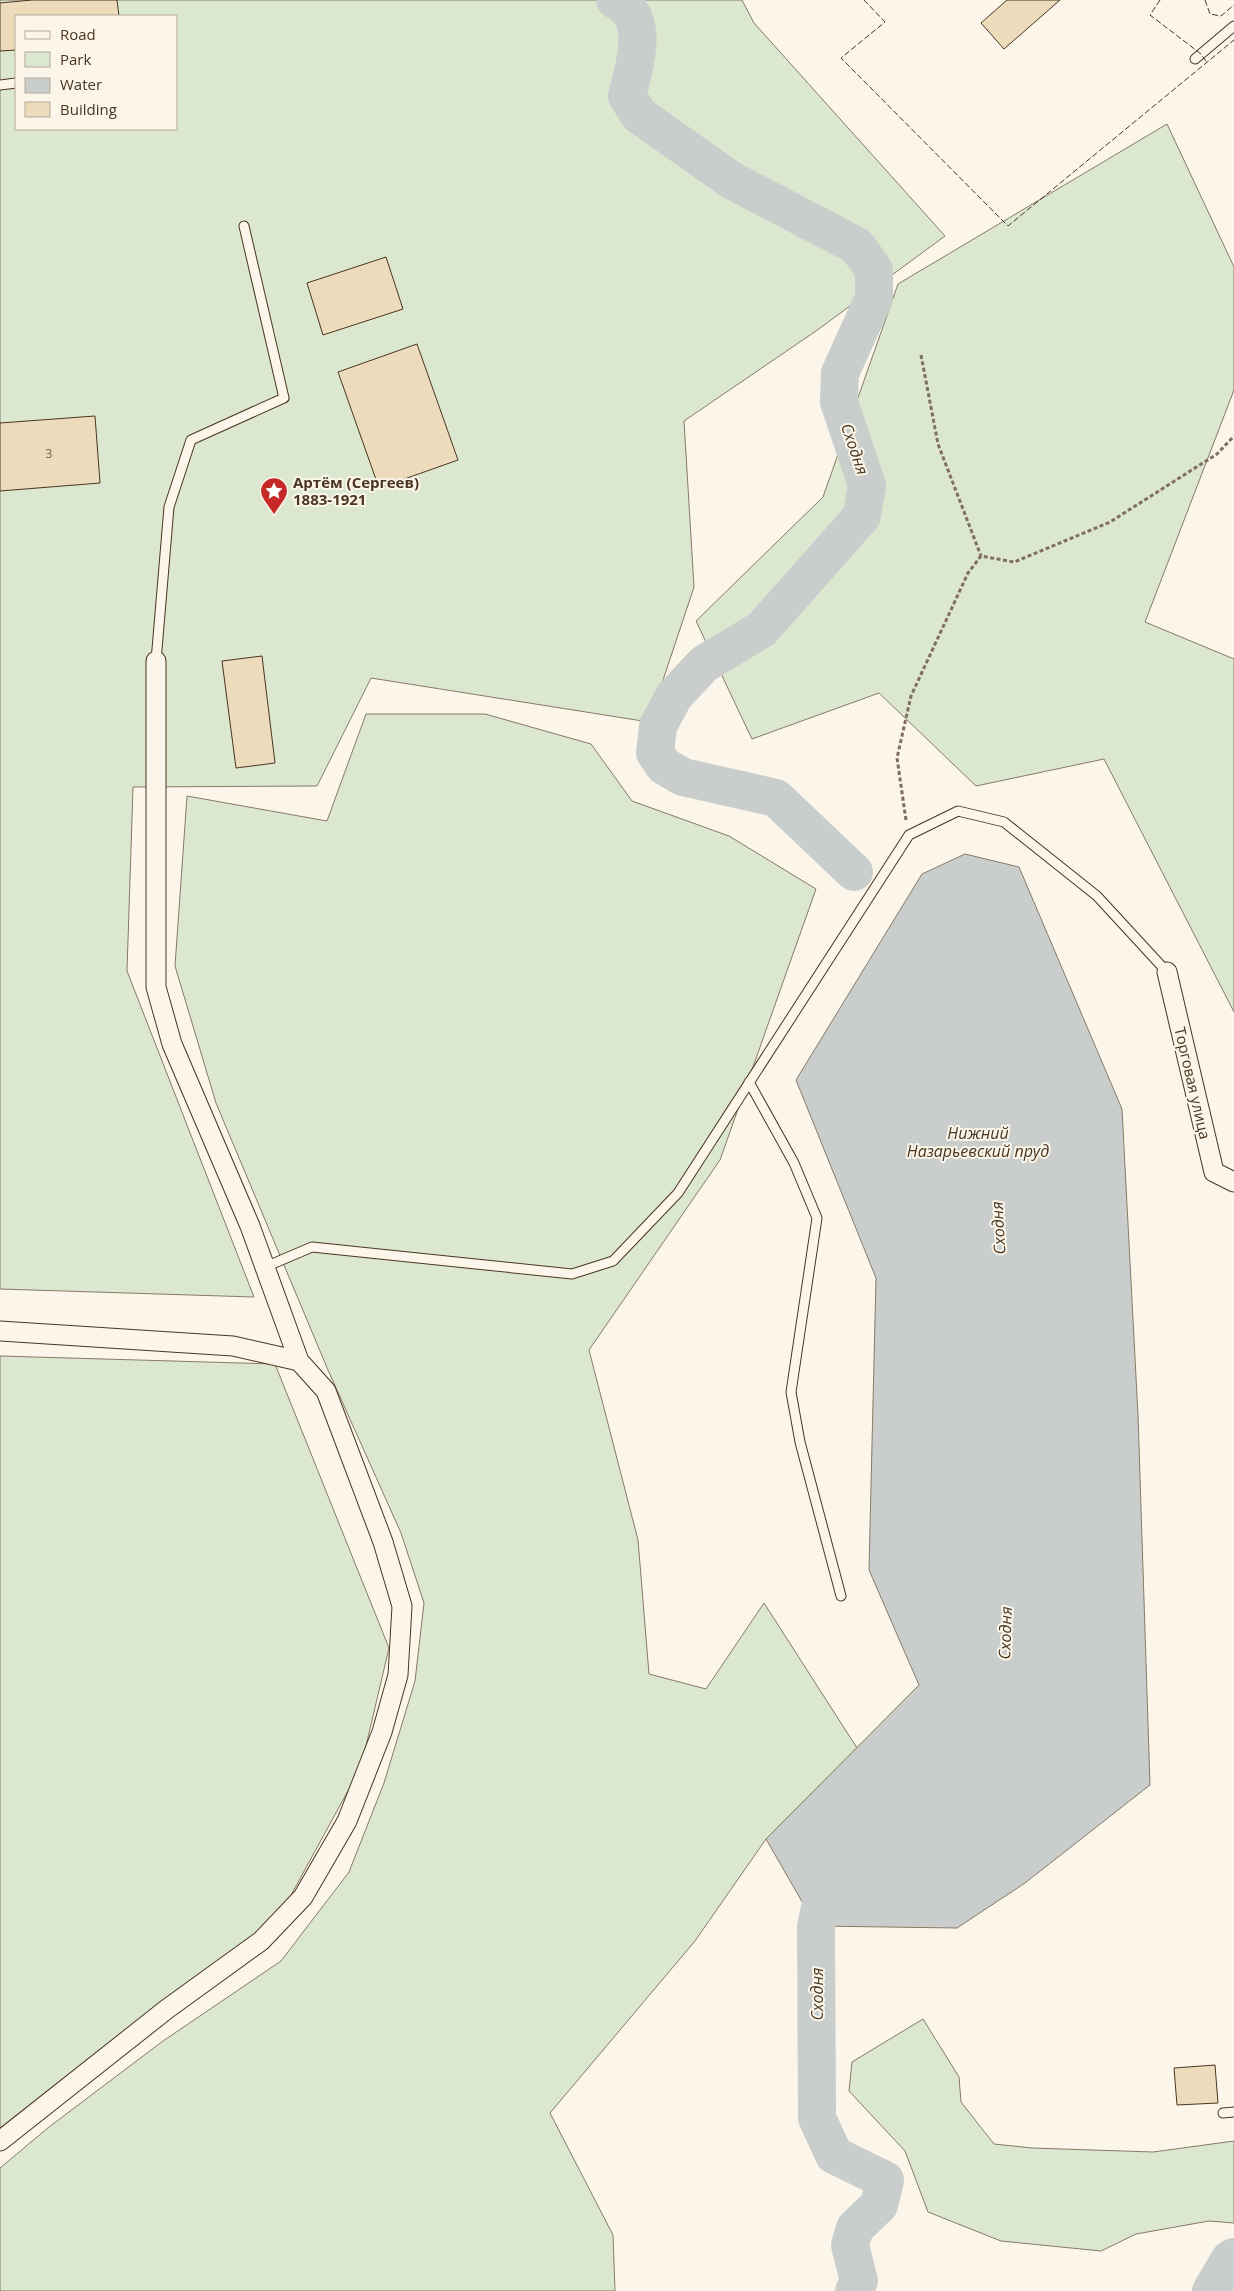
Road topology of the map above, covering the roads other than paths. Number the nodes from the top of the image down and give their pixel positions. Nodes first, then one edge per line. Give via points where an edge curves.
1 (1234, 26) edge
2 (1195, 59) dead end
3 (15, 83) edge
4 (0, 85) edge
5 (244, 226) dead end
6 (156, 661) joint
7 (1167, 972) joint
8 (749, 1082) junction
9 (1234, 1182) edge
10 (265, 1267) junction
11 (0, 1331) edge
12 (299, 1361) junction
13 (841, 1596) dead end
14 (1223, 2112) dead end
15 (1234, 2112) edge
16 (0, 2140) edge

1 - 2 lane
3 - 4 lane
5 - 6 lane via 284,398 191,440 169,507
6 - 10 street via 156,987 172,1044
7 - 8 lane via 1097,896 1004,822 958,811 909,835
7 - 9 street, Торговая улица via 1214,1172
8 - 10 lane via 678,1193 613,1261 572,1274 312,1247
8 - 13 lane via 794,1164 817,1218 791,1392 800,1442
10 - 12 street
11 - 12 street via 233,1346
12 - 16 street via 326,1392 383,1542 402,1606 398,1675 382,1732 347,1821 303,1897 261,1941 167,2009
14 - 15 lane

